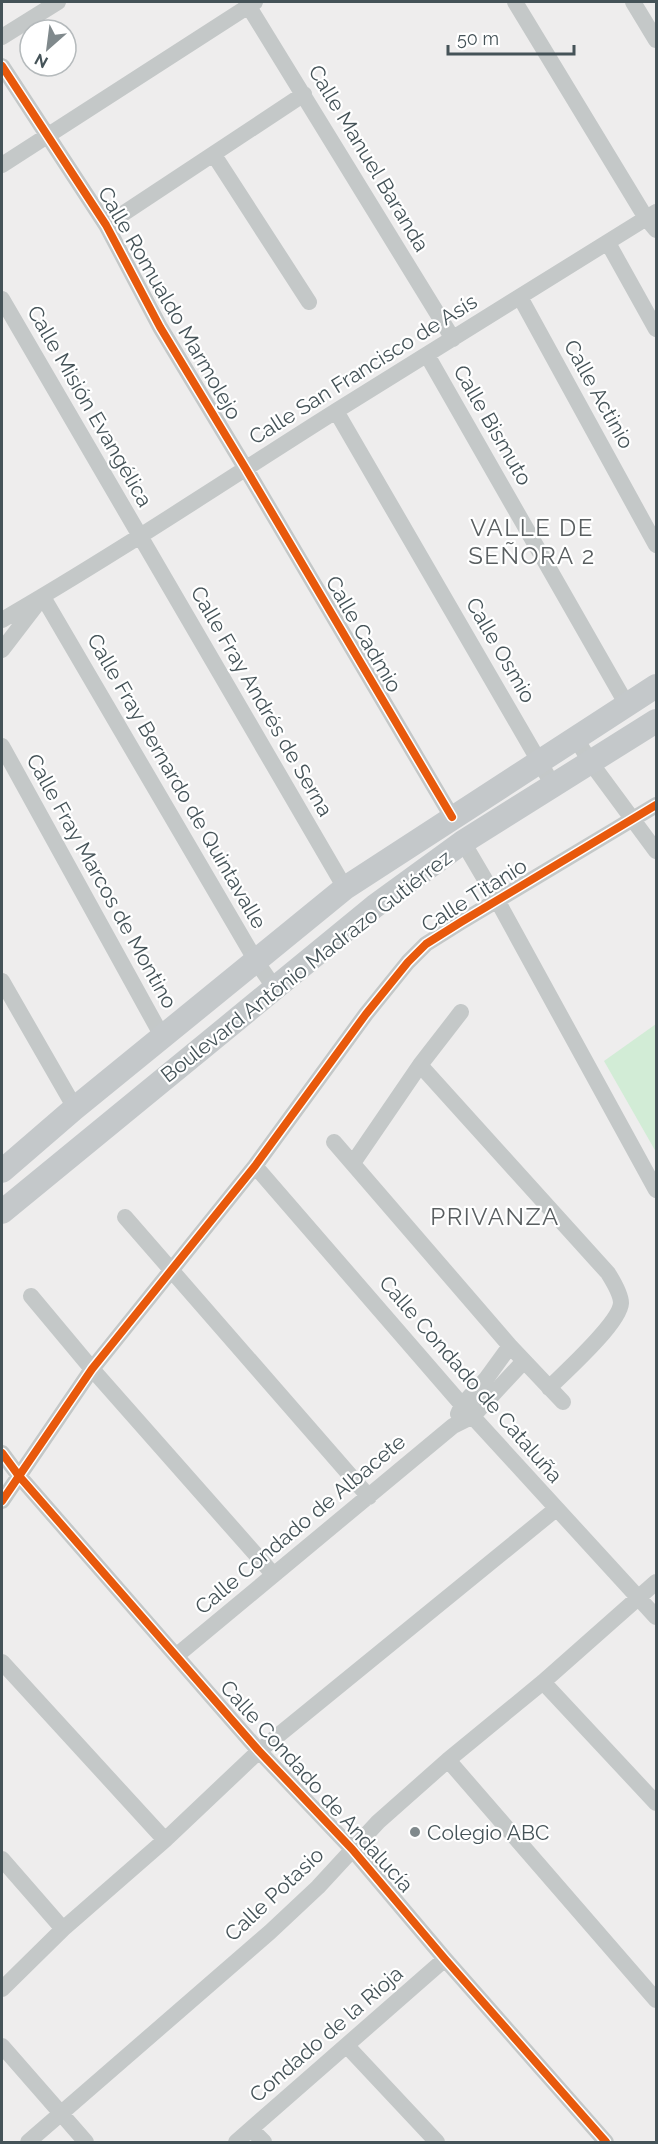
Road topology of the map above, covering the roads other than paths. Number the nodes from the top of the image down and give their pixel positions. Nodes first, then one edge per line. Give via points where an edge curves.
1 (58, 2) edge
2 (515, 2) edge
3 (633, 2) edge
4 (250, 3) edge
5 (2, 37) edge
6 (657, 40) edge
7 (2, 66) edge
8 (304, 94) junction
9 (47, 137) junction
10 (214, 155) junction
11 (2, 165) edge
12 (653, 220) edge
13 (106, 225) junction
14 (608, 243) junction
15 (520, 297) junction
16 (309, 302) dead end
17 (4, 307) edge
18 (657, 329) edge
19 (453, 339) junction
20 (427, 355) junction
21 (336, 411) junction
22 (246, 469) junction
23 (140, 536) junction
24 (657, 545) edge
25 (43, 597) junction
26 (2, 620) edge
27 (2, 650) edge
28 (657, 686) edge
29 (627, 705) junction
30 (657, 721) edge
31 (575, 737) junction
32 (2, 747) edge
33 (540, 761) junction
34 (591, 763) junction
35 (554, 786) junction
36 (657, 805) edge
37 (452, 817) junction
38 (633, 820) junction
39 (463, 842) junction
40 (657, 851) edge
41 (345, 888) junction
42 (497, 900) junction
43 (256, 961) junction
44 (2, 981) edge
45 (274, 987) junction
46 (461, 1012) dead end
47 (163, 1038) junction
48 (420, 1065) junction
49 (75, 1108) junction
50 (334, 1142) dead end
51 (353, 1162) junction
52 (255, 1166) junction
53 (2, 1171) edge
54 (657, 1190) edge
55 (2, 1212) edge
56 (125, 1217) dead end
57 (172, 1270) junction
58 (31, 1296) dead end
59 (510, 1346) junction
60 (524, 1361) junction
61 (92, 1369) junction
62 (549, 1388) junction
63 (563, 1402) dead end
64 (467, 1410) junction
65 (2, 1453) edge
66 (19, 1476) junction
67 (369, 1497) junction
68 (2, 1501) edge
69 (556, 1509) junction
70 (273, 1575) junction
71 (657, 1581) edge
72 (639, 1598) junction
73 (657, 1617) edge
74 (176, 1656) junction
75 (2, 1662) edge
76 (543, 1682) junction
77 (259, 1751) junction
78 (448, 1760) junction
79 (657, 1803) edge
80 (165, 1840) junction
81 (352, 1849) junction
82 (2, 1859) edge
83 (63, 1929) junction
84 (445, 1959) junction
85 (2, 1989) edge
86 (657, 2000) edge
87 (2, 2046) edge
88 (347, 2046) junction
89 (60, 2113) junction
90 (252, 2130) junction
91 (28, 2142) edge
92 (86, 2142) edge
93 (236, 2142) edge
94 (264, 2142) edge
95 (437, 2142) edge
96 (606, 2142) edge

1 - 5 street
2 - 12 street
3 - 6 street
4 - 8 street, Calle Manuel Baranda
4 - 9 street
7 - 9 street, Calle Romualdo Marmolejo
8 - 10 street
8 - 19 street, Calle Manuel Baranda
9 - 11 street
9 - 13 street, Calle Romualdo Marmolejo
10 - 13 street
10 - 16 street
12 - 14 street, Calle San Francisco de Asís
13 - 22 street, Calle Romualdo Marmolejo via 160,327
14 - 15 street, Calle San Francisco de Asís
14 - 18 street
15 - 19 street, Calle San Francisco de Asís
15 - 24 street, Calle Actinio
17 - 23 street, Calle Misión Evangélica
19 - 20 street, Calle San Francisco de Asís
20 - 21 street, Calle San Francisco de Asís
20 - 29 street, Calle Bismuto
21 - 22 street, Calle San Francisco de Asís
21 - 33 street, Calle Osmio
22 - 23 street, Calle San Francisco de Asís
22 - 37 street, Calle Cadmio
23 - 25 street, Calle San Francisco de Asís
23 - 41 street, Calle Fray Andrés de Serna
25 - 26 street, Calle San Francisco de Asís
25 - 27 street
25 - 43 street, Calle Fray Bernardo de Quintavalle
28 - 29 street, Boulevard Antônio Madrazo Gutiérrez
29 - 31 street, Boulevard Antônio Madrazo Gutiérrez
30 - 34 street, Boulevard Antônio Madrazo Gutiérrez
31 - 33 street, Boulevard Antônio Madrazo Gutiérrez
31 - 34 street
32 - 47 street, Calle Fray Marcos de Montino
33 - 35 street, Calle Osmio
33 - 37 street, Boulevard Antônio Madrazo Gutiérrez
34 - 35 street, Boulevard Antônio Madrazo Gutiérrez
34 - 38 street
35 - 39 street, Boulevard Antônio Madrazo Gutiérrez
36 - 38 street, Calle Titanio
37 - 41 street, Boulevard Antônio Madrazo Gutiérrez
38 - 40 street
38 - 42 street, Calle Titanio
39 - 42 street
39 - 45 street, Boulevard Antônio Madrazo Gutiérrez
41 - 43 street, Boulevard Antônio Madrazo Gutiérrez
42 - 52 street, Calle Titanio via 426,944 408,962
42 - 54 street
43 - 45 street, Calle Fray Bernardo de Quintavalle
43 - 47 street, Boulevard Antônio Madrazo Gutiérrez
44 - 49 street
45 - 55 street, Boulevard Antônio Madrazo Gutiérrez
46 - 48 street
47 - 49 street, Boulevard Antônio Madrazo Gutiérrez
48 - 51 street
48 - 62 street via 608,1273 619,1295 621,1303 614,1320
49 - 53 street, Boulevard Antônio Madrazo Gutiérrez
50 - 51 street
51 - 59 street
52 - 57 street, Calle Titanio
52 - 64 street, Calle Condado de Cataluña
56 - 57 street
57 - 61 street, Calle Titanio
57 - 67 street
58 - 61 street
59 - 60 street
59 - 64 street
60 - 62 street
60 - 64 street
61 - 66 street, Calle Titanio
61 - 70 street
62 - 63 street
64 - 67 street, Calle Condado de Albacete
64 - 69 street, Calle Condado de Cataluña
65 - 66 street, Calle Condado de Andalucía
66 - 68 street, Calle Titanio
66 - 74 street, Calle Condado de Andalucía
67 - 70 street, Calle Condado de Albacete
69 - 72 street, Calle Condado de Cataluña
69 - 77 street
70 - 74 street, Calle Condado de Albacete
71 - 72 street, Calle Potasio
72 - 73 street, Calle Condado de Cataluña
72 - 76 street, Calle Potasio
74 - 77 street, Calle Condado de Andalucía
75 - 80 street
76 - 78 street, Calle Potasio
76 - 79 street
77 - 80 street
77 - 81 street, Calle Condado de Andalucía
78 - 81 street, Calle Potasio
78 - 86 street
80 - 83 street
81 - 84 street, Calle Condado de Andalucía
81 - 89 street, Calle Potasio via 270,1932
82 - 83 street
83 - 85 street
84 - 88 street, Condado de la Rioja
84 - 96 street, Calle Condado de Andalucía
87 - 89 street
88 - 90 street, Condado de la Rioja
88 - 95 street
89 - 91 street, Calle Potasio
89 - 92 street
90 - 93 street, Condado de la Rioja
90 - 94 street

